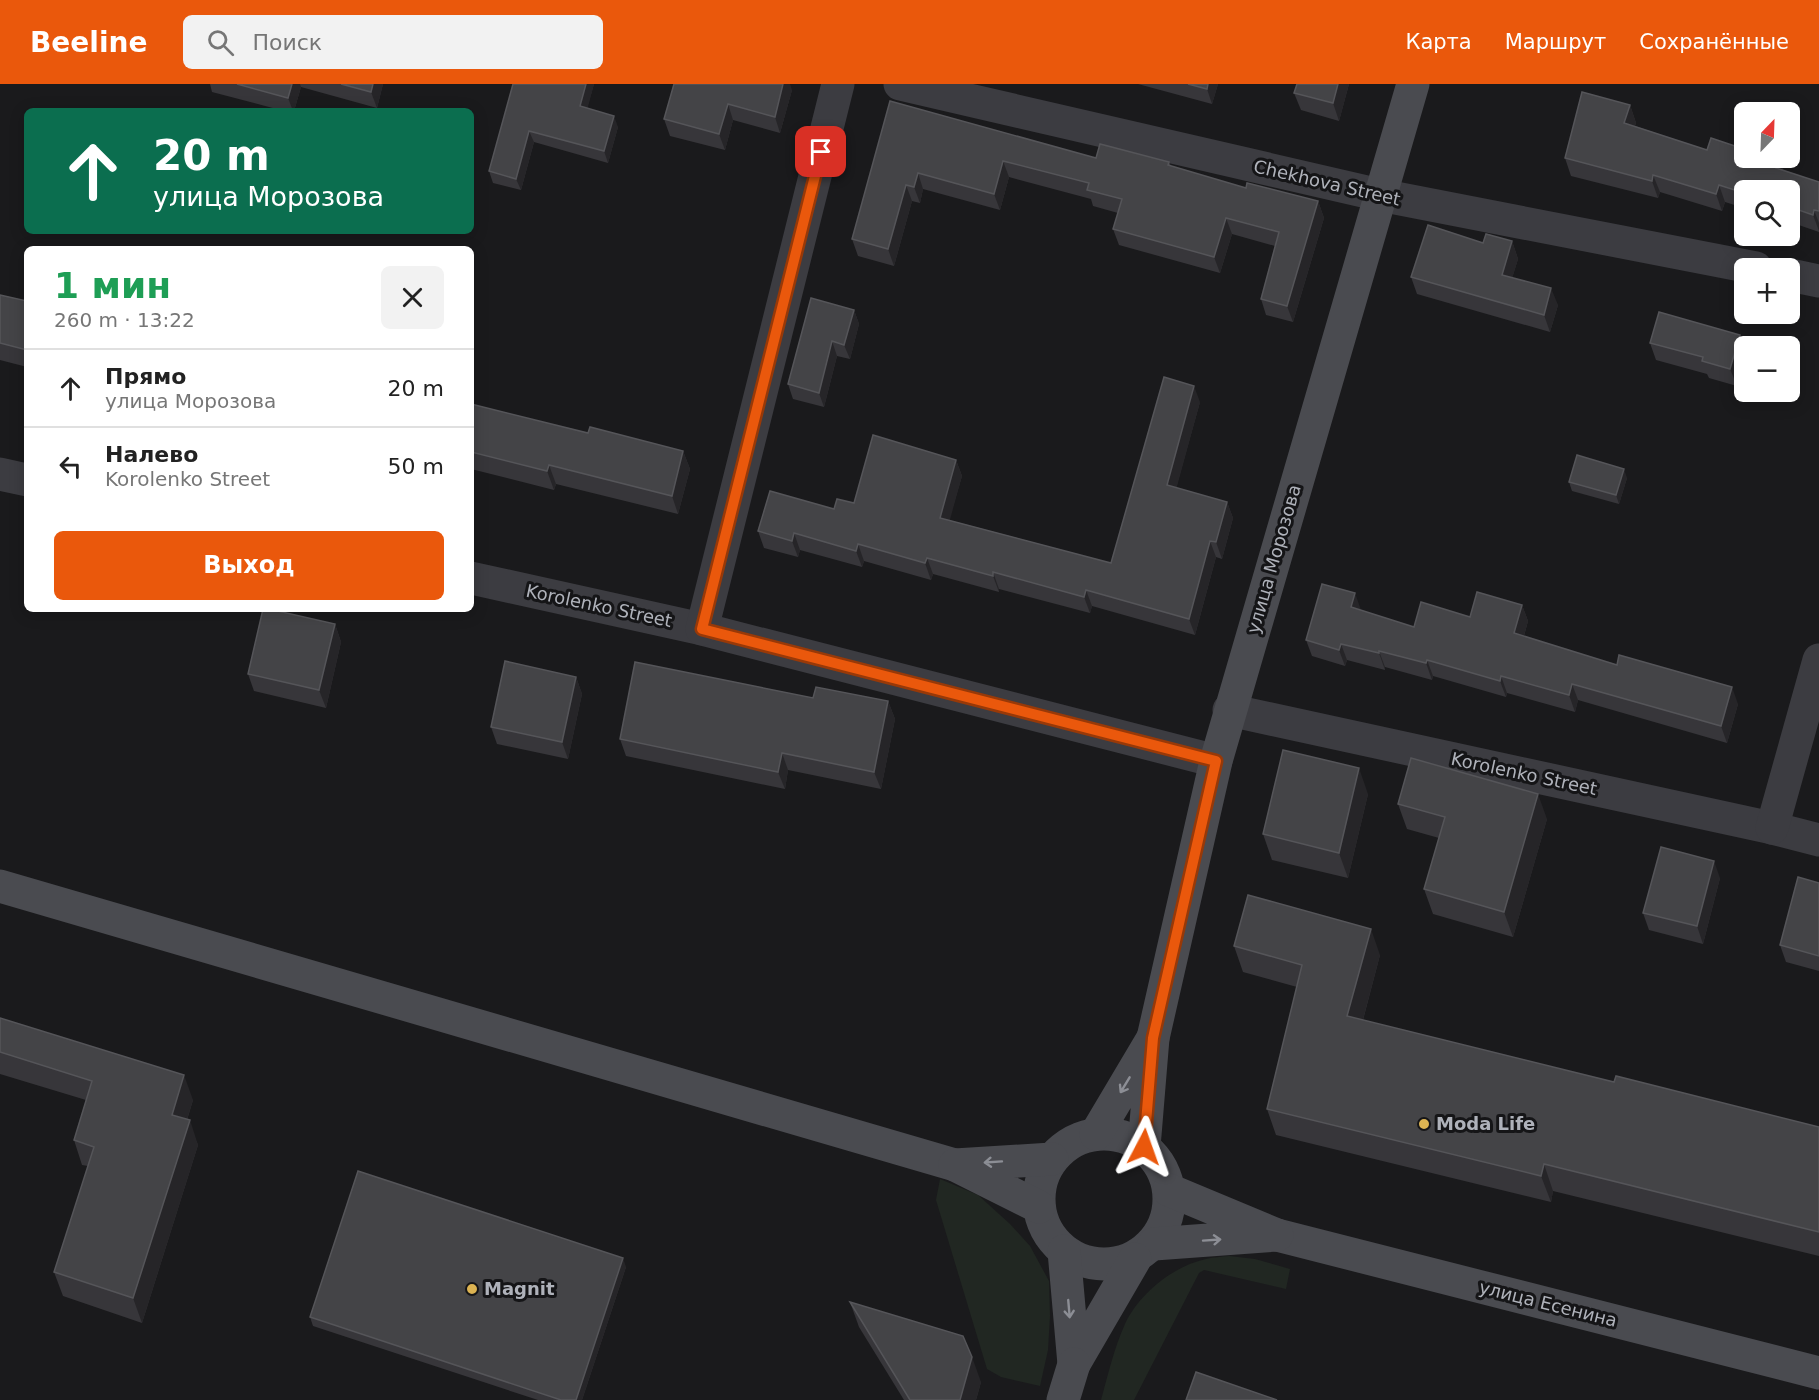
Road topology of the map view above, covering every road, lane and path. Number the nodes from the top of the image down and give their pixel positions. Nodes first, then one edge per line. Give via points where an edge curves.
1 (838, 84) edge
2 (900, 84) edge
3 (1413, 84) edge
4 (1380, 195) junction
5 (1734, 264) edge
6 (1800, 277) edge
7 (1819, 281) edge
8 (0, 474) edge
9 (24, 479) edge
10 (474, 579) edge
11 (702, 629) junction
12 (1819, 660) edge
13 (1230, 710) junction
14 (1216, 761) junction
15 (1772, 828) junction
16 (1819, 840) edge
17 (0, 886) edge
18 (1153, 1038) junction
19 (1096, 1134) junction
20 (1144, 1147) junction
21 (1052, 1159) junction
22 (955, 1165) junction
23 (1169, 1190) junction
24 (1039, 1207) junction
25 (1276, 1235) junction
26 (1064, 1251) junction
27 (1144, 1252) junction
28 (1074, 1364) junction
29 (1819, 1373) edge
30 (1063, 1400) edge

1 - 11 street
2 - 4 street, Chekhova Street
3 - 4 street, улица Морозова
4 - 5 street, Chekhova Street
4 - 13 street, улица Морозова
6 - 7 street
8 - 9 street
10 - 11 street, Korolenko Street
11 - 14 street, Korolenko Street
12 - 15 street
13 - 14 street, улица Морозова
13 - 15 street, Korolenko Street
14 - 18 street, улица Морозова
15 - 16 street, Korolenko Street
17 - 22 street
18 -> 19 street
18 - 20 street
19 - 20 street via 1121,1135
19 - 21 street via 1071,1142
20 - 23 street via 1161,1166
21 -> 22 street
21 - 24 street via 1041,1182
22 - 24 street
23 - 25 street
23 - 27 street via 1168,1216
24 - 26 street via 1047,1231
27 -> 25 street
25 - 29 street, улица Есенина
26 - 27 street via 1087,1262 1112,1266
26 -> 28 street
27 - 28 street
28 - 30 street

